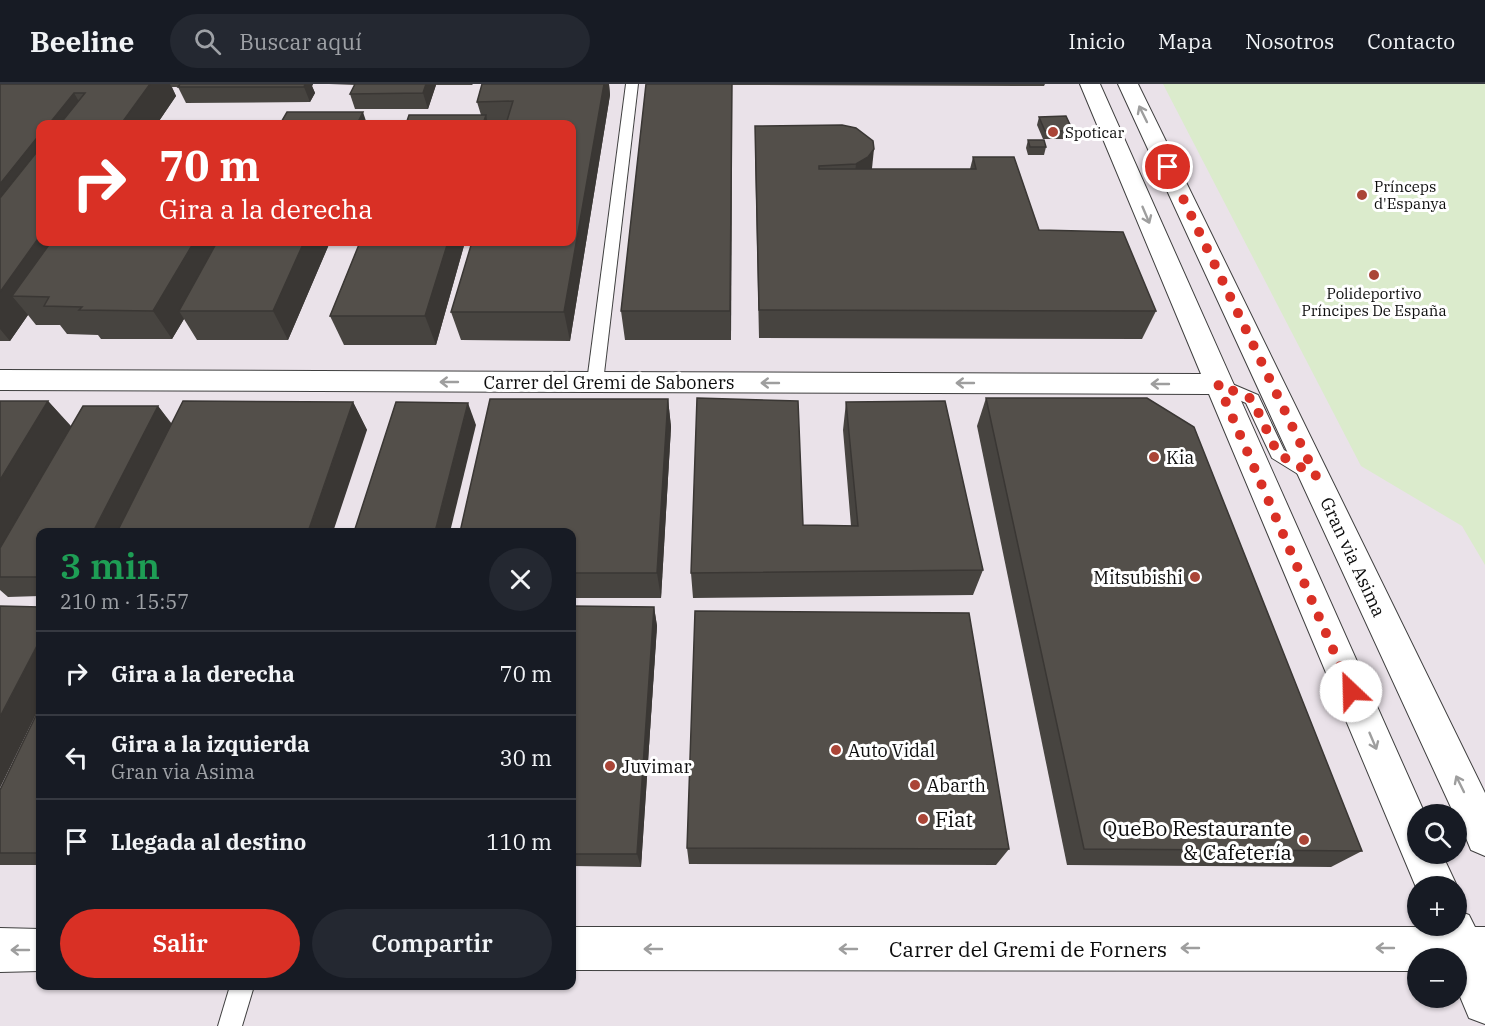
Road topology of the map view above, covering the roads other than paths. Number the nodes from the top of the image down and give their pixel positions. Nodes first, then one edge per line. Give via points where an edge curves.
1 (632, 84) edge
2 (1090, 84) edge
3 (1128, 84) edge
4 (0, 380) edge
5 (595, 382) junction
6 (1218, 384) junction
7 (1316, 476) junction
8 (1407, 820) edge
9 (1485, 836) edge
10 (1466, 941) edge
11 (0, 950) edge
12 (36, 950) edge
13 (576, 950) edge
14 (241, 990) edge
15 (1485, 1002) edge
16 (230, 1026) edge

1 - 5 lane
2 -> 6 street
7 -> 3 street, Gran via Asima
5 -> 4 street, Carrer del Gremi de Saboners
6 -> 5 street, Carrer del Gremi de Saboners
6 - 7 lane via 1252,399 1278,454
6 -> 8 street
9 -> 7 street, Gran via Asima
10 -> 13 street, Carrer del Gremi de Forners
10 - 15 street
12 -> 11 street
14 - 16 lane

